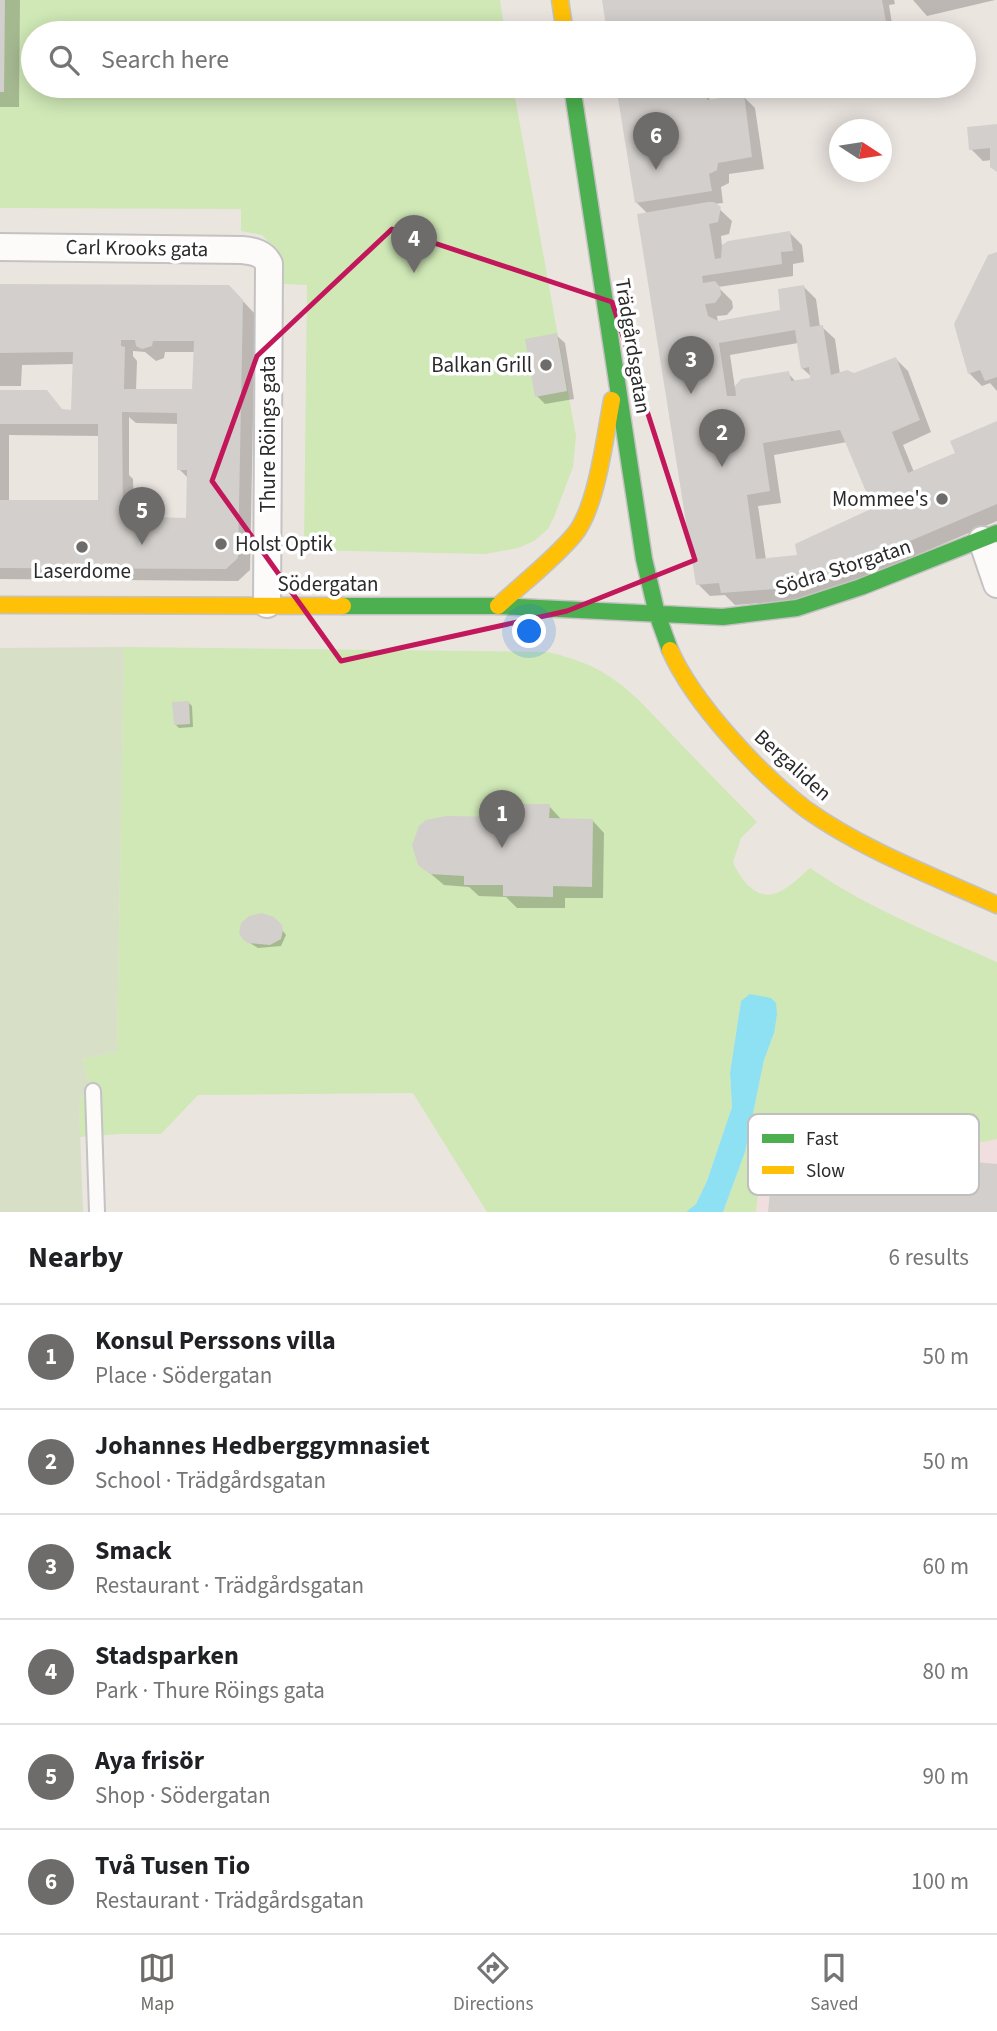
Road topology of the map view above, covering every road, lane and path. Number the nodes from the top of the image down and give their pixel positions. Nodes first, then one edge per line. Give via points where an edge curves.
1 (560, 0) edge
2 (563, 21) edge
3 (574, 98) edge
4 (0, 247) edge
5 (270, 264) joint
6 (617, 374) junction
7 (990, 537) edge
8 (997, 584) edge
9 (0, 604) edge
10 (267, 604) junction
11 (498, 606) junction
12 (655, 613) junction
13 (997, 905) edge
14 (93, 1091) dead end
15 (97, 1212) edge

1 - 2 street
3 - 6 street, Trädgårdsgatan
4 - 5 street, Carl Krooks gata via 242,250 258,253
5 - 10 street, Thure Röings gata
6 - 11 street via 593,492 576,534
6 - 12 street, Trädgårdsgatan
7 - 8 street
7 - 12 street, Södra Storgatan via 797,608 723,617
9 - 10 street, Södergatan
10 - 11 street, Södergatan
11 - 12 street, Södergatan
12 - 13 street, Bergaliden via 678,666 712,716 790,796 821,820 867,845
14 - 15 lane

